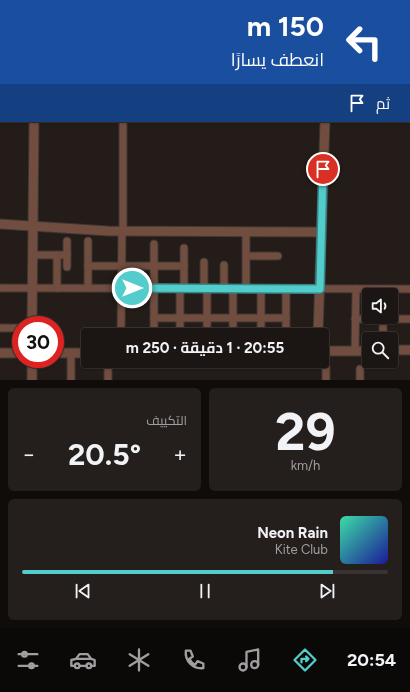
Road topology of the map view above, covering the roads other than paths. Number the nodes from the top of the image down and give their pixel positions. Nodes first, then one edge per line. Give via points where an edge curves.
1 (34, 122) edge
2 (123, 122) edge
3 (325, 122) edge
4 (0, 224) edge
5 (33, 226) junction
6 (122, 232) junction
7 (246, 232) junction
8 (321, 232) junction
9 (67, 241) dead end
10 (88, 241) dead end
11 (154, 244) dead end
12 (184, 248) dead end
13 (33, 255) junction
14 (57, 255) junction
15 (67, 255) junction
16 (246, 256) junction
17 (278, 256) dead end
18 (204, 262) dead end
19 (224, 265) dead end
20 (88, 266) junction
21 (121, 266) junction
22 (154, 266) junction
23 (184, 266) junction
24 (67, 267) dead end
25 (0, 288) edge
26 (33, 288) junction
27 (57, 288) junction
28 (88, 288) junction
29 (121, 288) junction
30 (154, 288) junction
31 (182, 288) junction
32 (233, 288) junction
33 (205, 289) junction
34 (224, 289) junction
35 (246, 289) junction
36 (260, 289) junction
37 (286, 289) junction
38 (320, 289) junction
39 (356, 289) junction
40 (410, 289) edge
41 (362, 290) edge
42 (398, 290) edge
43 (32, 316) edge
44 (154, 318) junction
45 (180, 318) junction
46 (207, 318) junction
47 (233, 318) junction
48 (261, 318) junction
49 (286, 318) junction
50 (355, 319) junction
51 (362, 319) edge
52 (398, 319) edge
53 (410, 319) edge
54 (0, 328) edge
55 (12, 328) edge
56 (121, 328) edge
57 (154, 328) edge
58 (180, 328) edge
59 (207, 328) edge
60 (233, 328) edge
61 (261, 328) edge
62 (286, 328) edge
63 (318, 328) edge
64 (398, 350) edge
65 (410, 350) edge
66 (329, 351) edge
67 (355, 351) junction
68 (362, 351) edge
69 (81, 352) edge
70 (0, 353) edge
71 (12, 353) edge
72 (64, 353) edge
73 (71, 353) junction
74 (32, 368) edge
75 (108, 368) edge
76 (326, 368) edge
77 (360, 369) dead end
78 (32, 380) edge
79 (71, 380) edge
80 (108, 380) edge
81 (326, 380) edge
82 (360, 380) edge

1 - 5 street
2 - 6 street
3 - 8 street
4 - 5 street
5 - 6 street
5 - 13 street
6 - 7 street
6 - 21 street
7 - 8 street
7 - 16 street
8 - 38 street
9 - 15 street
10 - 20 street
11 - 22 street
12 - 23 street
13 - 14 street
13 - 26 street
14 - 15 street
14 - 27 street
15 - 24 street
16 - 17 street
16 - 35 street
18 - 33 street
19 - 34 street
20 - 21 street
20 - 28 street
21 - 22 street
21 - 29 street
22 - 23 street
22 - 30 street
23 - 31 street
25 - 26 street
26 - 27 street
26 - 43 street
27 - 28 street
28 - 29 street
29 - 30 street
29 - 56 street
30 - 31 street
30 - 44 street
31 - 33 street
31 - 45 street
32 - 34 street
32 - 35 street
32 - 47 street
33 - 34 street
33 - 46 street
35 - 36 street
36 - 37 street
36 - 48 street
37 - 38 street
37 - 49 street
38 - 39 street
38 - 63 street
39 - 41 street
39 - 50 street
40 - 42 street
44 - 45 street
44 - 57 street
45 - 46 street
45 - 58 street
46 - 47 street
46 - 59 street
47 - 48 street
47 - 60 street
48 - 49 street
48 - 61 street
49 - 62 street
50 - 51 street
50 - 67 street
52 - 53 street
54 - 55 street
64 - 65 street
66 - 67 street
67 - 68 street
69 - 73 street
70 - 71 street
72 - 73 street
73 - 79 street
74 - 78 street
75 - 80 street
76 - 81 street
77 - 82 street

